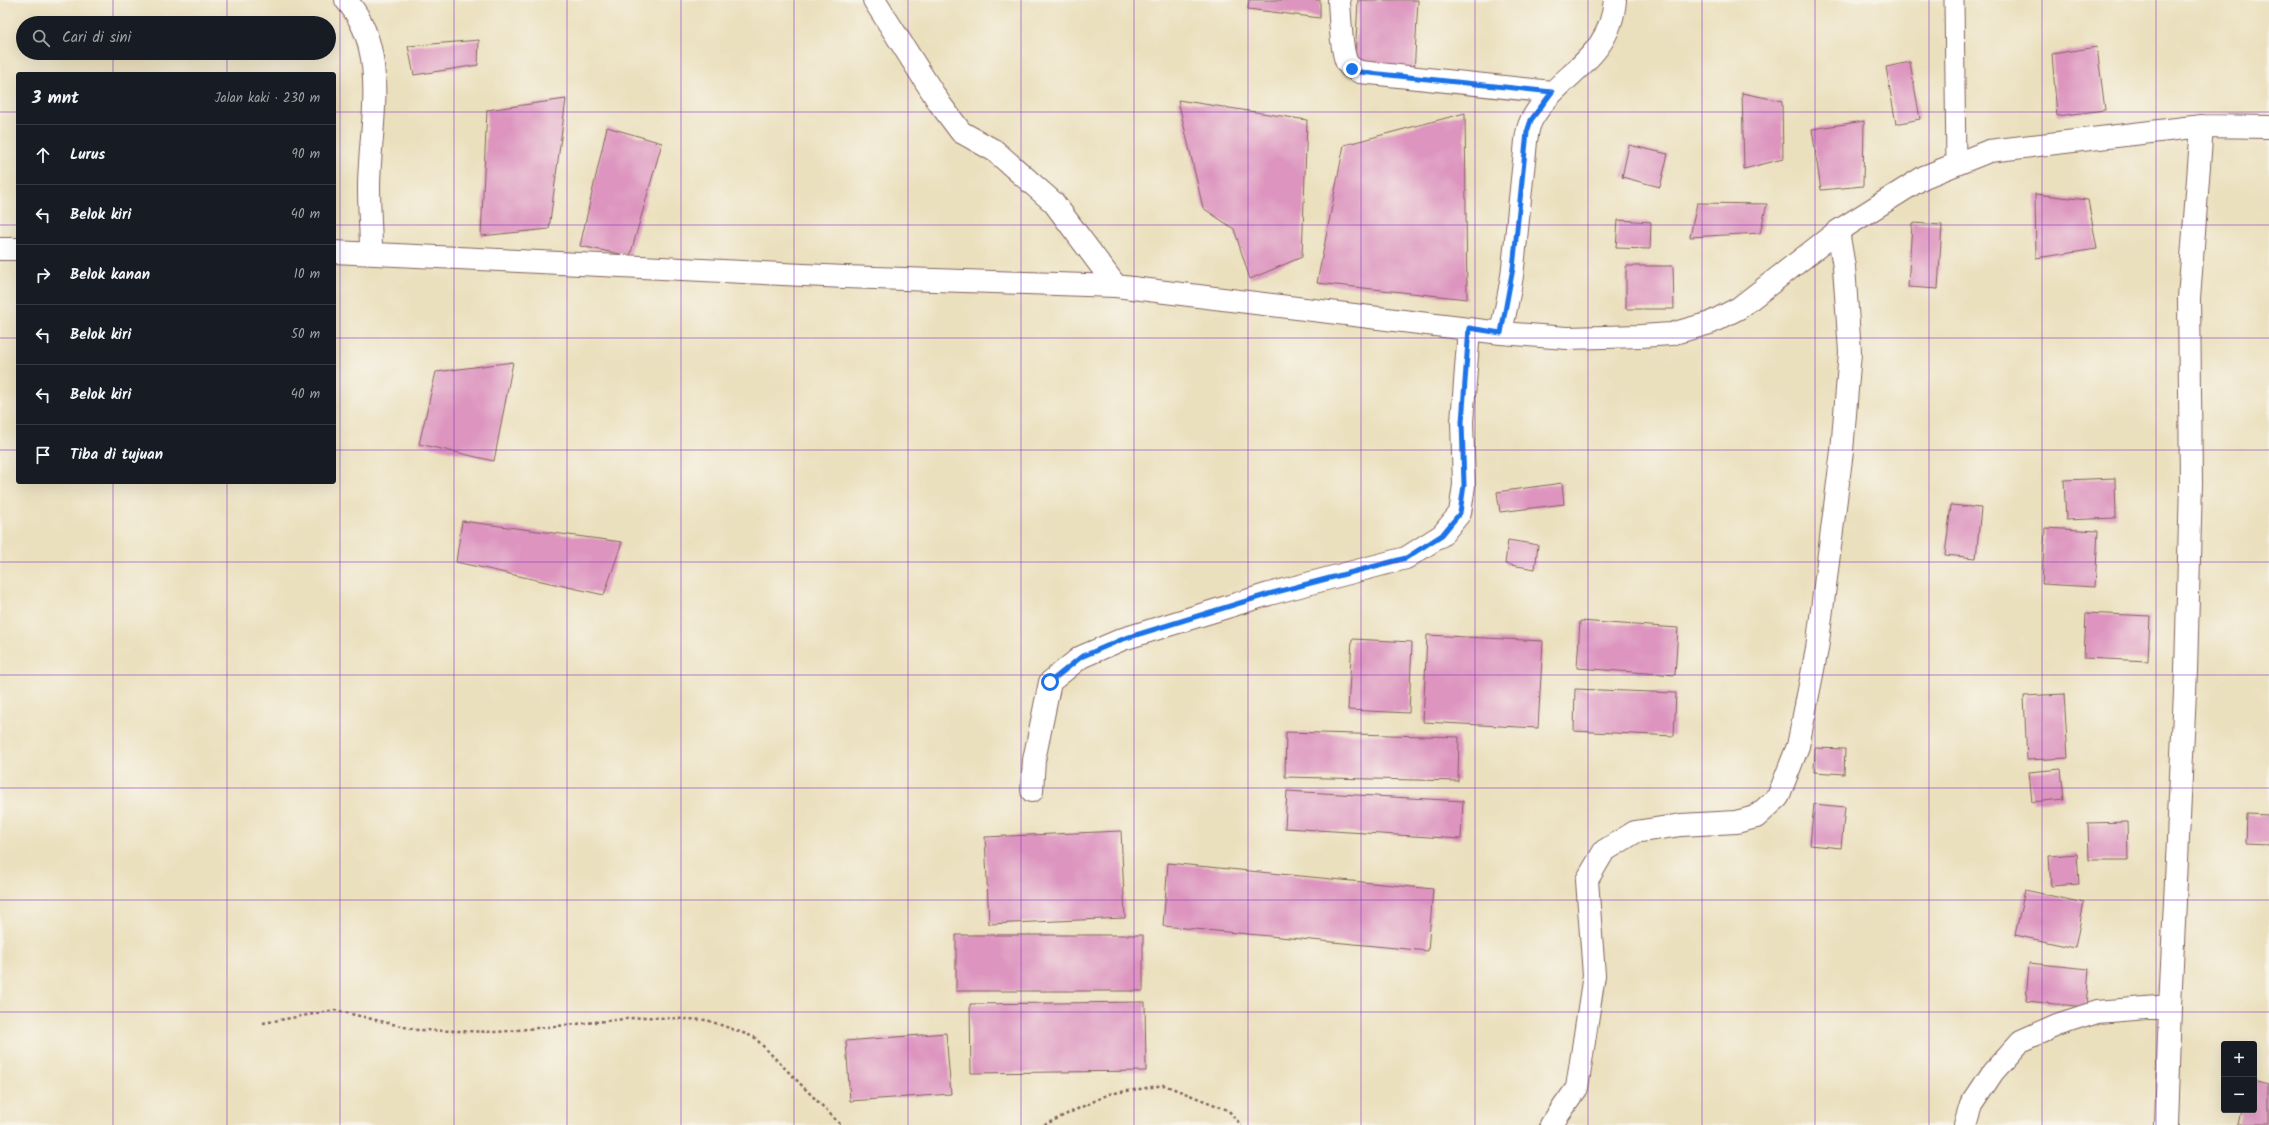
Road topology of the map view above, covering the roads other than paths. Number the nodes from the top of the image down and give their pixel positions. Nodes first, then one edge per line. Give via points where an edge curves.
1 (346, 0) edge
2 (874, 0) edge
3 (1338, 0) edge
4 (1615, 0) edge
5 (1954, 0) edge
6 (1552, 92) junction
7 (2202, 126) junction
8 (2269, 127) edge
9 (1956, 164) junction
10 (1838, 231) junction
11 (0, 249) edge
12 (16, 249) edge
13 (336, 252) edge
14 (372, 252) junction
15 (1116, 286) junction
16 (1469, 328) junction
17 (1501, 333) junction
18 (1032, 791) dead end
19 (2170, 1006) junction
20 (1551, 1125) edge
21 (1965, 1125) edge
22 (2166, 1125) edge

1 - 14 street via 356,12 370,41 374,78 369,188
2 - 15 street via 940,104 961,132 995,151 1054,203
3 - 6 street via 1344,54 1352,69 1360,72
4 - 6 street via 1614,15 1601,44 1585,64
5 - 9 lane
6 - 17 street via 1531,120 1527,132 1513,268
7 - 8 street
7 - 9 street via 1989,151
7 - 19 street via 2189,298 2191,490
9 - 10 street via 1924,177
10 - 17 street via 1739,308 1710,322 1671,334 1567,338
10 - 20 street via 1844,267 1850,352 1842,451 1817,649 1798,746 1778,797 1756,817 1736,822 1682,825 1635,832 1604,851 1586,880 1594,974 1577,1088
11 - 12 street
13 - 14 street
14 - 15 street via 845,277
15 - 16 street
16 - 17 street
16 - 18 street via 1462,422 1464,485 1460,513 1442,535 1406,558 1254,599 1123,639 1081,657 1050,682 1034,760
19 - 21 street via 2097,1012 2021,1041 1992,1072 1971,1105
19 - 22 street

